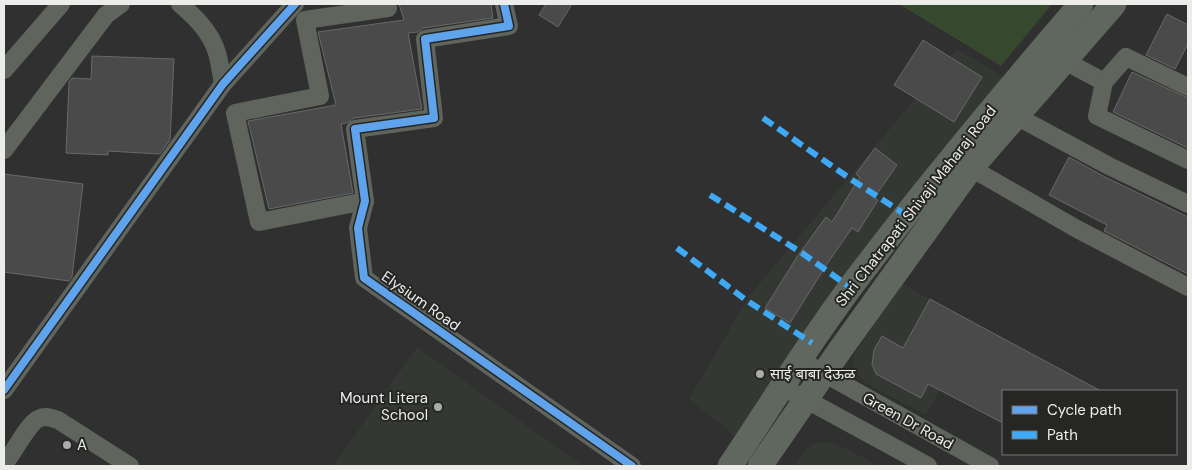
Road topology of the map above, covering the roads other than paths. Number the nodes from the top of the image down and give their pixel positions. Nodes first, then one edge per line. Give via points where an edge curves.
1 (61, 4) edge
2 (121, 4) edge
3 (180, 4) edge
4 (295, 4) edge
5 (387, 4) edge
6 (504, 4) edge
7 (1081, 4) edge
8 (1114, 4) edge
9 (1065, 61) junction
10 (4, 70) edge
11 (1104, 82) junction
12 (223, 84) junction
13 (1188, 87) edge
14 (1016, 116) junction
15 (4, 150) edge
16 (1188, 160) edge
17 (963, 166) junction
18 (365, 201) junction
19 (1188, 204) edge
20 (1188, 287) edge
21 (800, 360) junction
22 (825, 374) junction
23 (783, 387) junction
24 (4, 390) edge
25 (806, 401) junction
26 (4, 464) edge
27 (130, 466) edge
28 (632, 466) edge
29 (730, 466) edge
30 (760, 466) edge
31 (928, 466) edge
32 (990, 466) edge

1 - 10 street
2 - 15 street via 106,15
3 - 12 street via 208,33 217,52
4 - 12 street
5 - 18 street via 388,8 305,20 320,96 236,113 258,222
6 - 18 street, Elysium Road via 509,26 425,39 434,118 355,129
7 - 17 main road, Shri Chatrapati Shivaji Maharaj Road
8 - 9 main road, Shri Chatrapati Shivaji Maharaj Road
9 - 11 street
9 - 14 main road, Shri Chatrapati Shivaji Maharaj Road
11 - 13 street via 1126,57
11 - 16 street via 1097,116
12 - 24 street
14 - 17 main road, Shri Chatrapati Shivaji Maharaj Road
14 - 19 street
17 - 20 street
17 - 21 main road, Shri Chatrapati Shivaji Maharaj Road via 867,265
17 - 22 main road, Shri Chatrapati Shivaji Maharaj Road
18 - 28 street, Elysium Road via 358,228 364,278
21 - 22 street, Green Dr Road
21 - 23 main road, Shri Chatrapati Shivaji Maharaj Road
22 - 25 main road, Shri Chatrapati Shivaji Maharaj Road
22 - 32 street, Green Dr Road
23 - 25 street, Green Dr Road
23 - 29 main road, Shri Chatrapati Shivaji Maharaj Road
25 - 30 main road, Shri Chatrapati Shivaji Maharaj Road
25 - 31 street, Green Dr Road
26 - 27 street via 38,418 47,416

